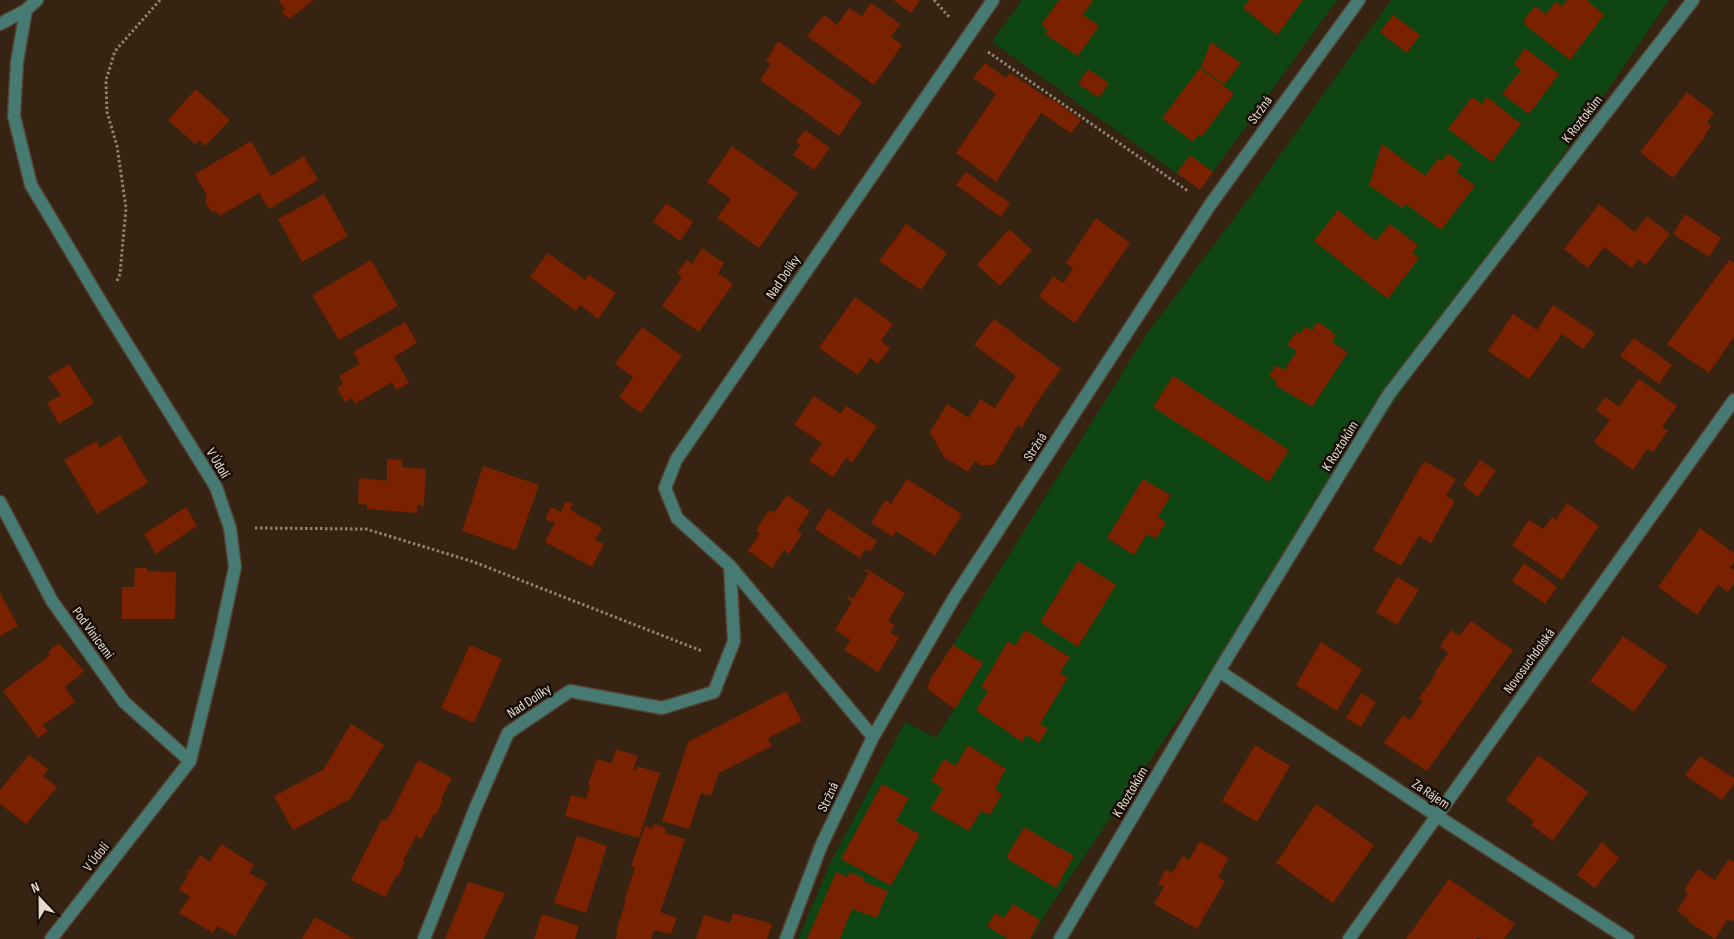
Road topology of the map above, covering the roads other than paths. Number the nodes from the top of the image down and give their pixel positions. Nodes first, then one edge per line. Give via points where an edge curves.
1 (38, 0) edge
2 (993, 0) edge
3 (1358, 0) edge
4 (1693, 0) edge
5 (26, 10) junction
6 (0, 24) edge
7 (1734, 400) edge
8 (0, 502) edge
9 (730, 566) junction
10 (1219, 670) junction
11 (873, 737) junction
12 (190, 761) junction
13 (1437, 816) junction
14 (51, 939) edge
15 (424, 939) edge
16 (786, 939) edge
17 (1060, 939) edge
18 (1349, 939) edge
19 (1628, 939) edge

1 - 5 street
2 - 9 street, Nad Dolíky via 676,460 665,488 677,518
3 - 11 street, Stržná via 1210,204 954,598
4 - 10 street, K Roztokům via 1389,394
5 - 6 street
5 - 12 street, V Údolí via 17,62 14,116 31,185 216,487 230,528 235,567
7 - 13 street, Novosuchdolská
8 - 12 street, Pod Vinicemi via 52,601 124,702
9 - 11 street, Nad Dolíky
9 - 15 street, Nad Dolíky via 734,641 714,692 662,708 570,692 508,734
10 - 13 street, Za Rájem
10 - 17 street, K Roztokům
11 - 16 street, Stržná via 821,846
12 - 14 street, V Údolí
13 - 18 street, Novosuchdolská
13 - 19 street, Za Rájem

